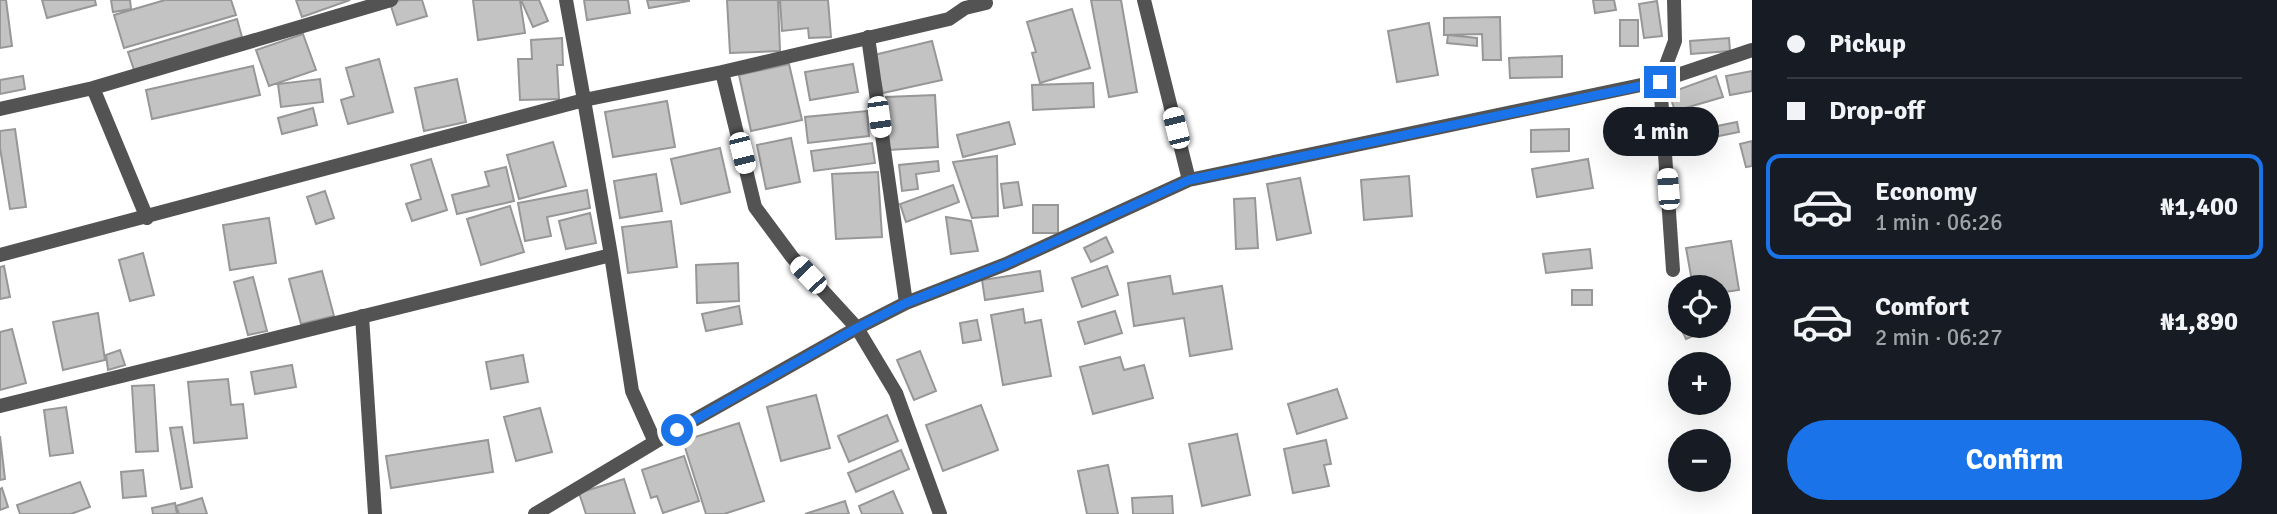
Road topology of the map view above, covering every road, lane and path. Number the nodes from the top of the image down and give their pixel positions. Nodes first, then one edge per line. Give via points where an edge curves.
1 (391, 0) edge
2 (566, 0) edge
3 (1144, 0) edge
4 (1674, 0) edge
5 (990, 1) edge
6 (868, 37) junction
7 (1752, 50) edge
8 (722, 72) junction
9 (1660, 82) junction
10 (93, 88) junction
11 (584, 100) junction
12 (0, 109) edge
13 (1189, 180) junction
14 (147, 218) junction
15 (0, 255) edge
16 (611, 255) junction
17 (1673, 270) dead end
18 (906, 303) junction
19 (362, 316) junction
20 (857, 328) junction
21 (0, 406) edge
22 (655, 442) junction
23 (375, 514) edge
24 (535, 514) edge
25 (940, 514) edge

1 - 10 street
2 - 11 street
3 - 13 street
4 - 9 street via 1675,41
5 - 6 street via 965,8 949,19
6 - 8 street
6 - 18 street
7 - 9 street
8 - 11 street
8 - 20 street via 755,207 792,257
9 - 13 street
9 - 17 street
10 - 12 street
10 - 14 street
11 - 14 street
11 - 16 street
13 - 18 street via 1006,264
14 - 15 street
16 - 19 street
16 - 22 street via 632,391
18 - 20 street
19 - 21 street
19 - 23 street
20 - 22 street
20 - 25 street via 896,393
22 - 24 street

